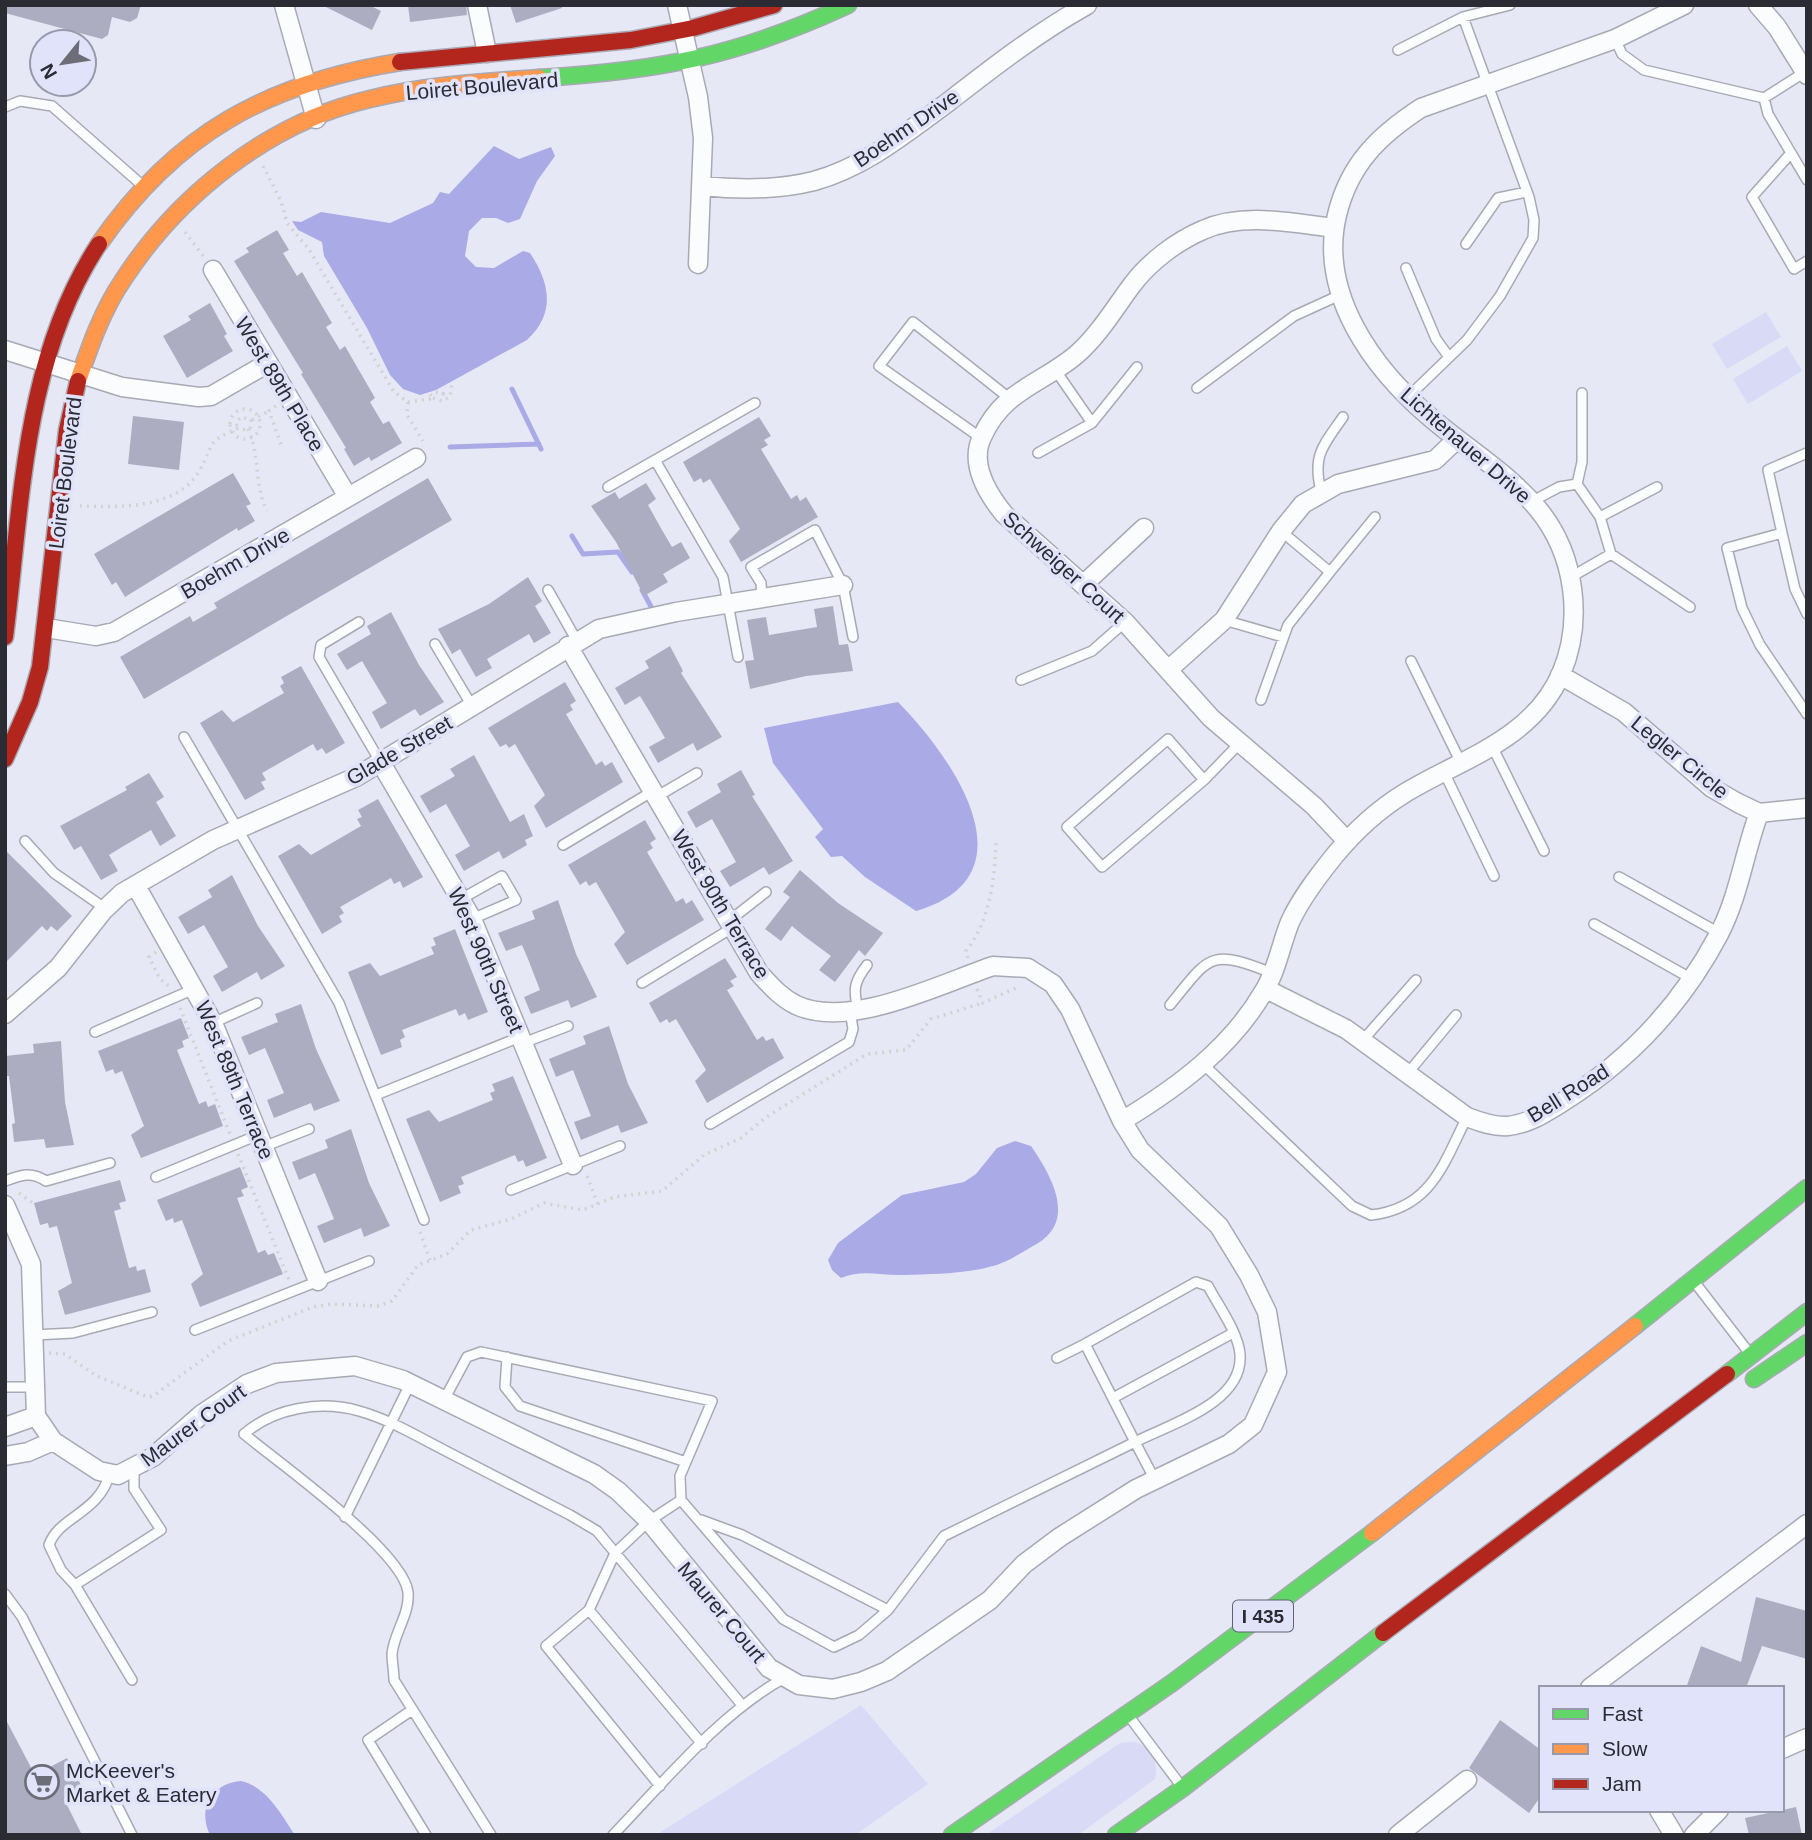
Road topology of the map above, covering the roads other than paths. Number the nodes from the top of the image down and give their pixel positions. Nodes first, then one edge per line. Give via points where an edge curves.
1 (284, 5) edge
2 (477, 5) edge
3 (677, 5) edge
4 (774, 5) edge
5 (848, 5) edge
6 (1087, 5) edge
7 (1510, 5) edge
8 (1684, 5) edge
9 (1758, 5) edge
10 (1463, 17) junction
11 (684, 31) junction
12 (1615, 38) junction
13 (1398, 50) dead end
14 (487, 53) junction
15 (691, 61) junction
16 (1806, 74) edge
17 (305, 81) junction
18 (1488, 82) junction
19 (1764, 98) junction
20 (5, 107) edge
21 (316, 119) junction
22 (1791, 153) junction
23 (1807, 180) edge
24 (703, 186) junction
25 (145, 187) junction
26 (1528, 192) junction
27 (1334, 228) junction
28 (1466, 244) dead end
29 (1807, 261) edge
30 (698, 264) dead end
31 (1406, 268) dead end
32 (213, 270) road end
33 (1340, 295) junction
34 (5, 350) edge
35 (1449, 357) junction
36 (46, 361) junction
37 (268, 363) junction
38 (1138, 367) dead end
39 (1056, 371) junction
40 (79, 376) junction
41 (1197, 388) dead end
42 (1582, 393) dead end
43 (1009, 397) junction
44 (1408, 397) junction
45 (755, 403) dead end
46 (1343, 417) dead end
47 (1091, 423) junction
48 (981, 439) junction
49 (1457, 439) junction
50 (1038, 453) dead end
51 (1807, 453) edge
52 (416, 458) road end
53 (655, 460) junction
54 (1577, 484) junction
55 (608, 487) dead end
56 (1657, 488) dead end
57 (1321, 491) junction
58 (348, 497) junction
59 (1531, 502) junction
60 (1375, 517) dead end
61 (1600, 517) junction
62 (1144, 528) dead end
63 (1281, 531) junction
64 (1782, 533) junction
65 (1611, 554) junction
66 (1330, 572) junction
67 (1571, 577) junction
68 (1085, 583) junction
69 (843, 585) junction
70 (548, 590) dead end
71 (762, 598) junction
72 (728, 604) junction
73 (1690, 607) dead end
74 (1807, 614) edge
75 (1224, 620) junction
76 (359, 622) dead end
77 (1125, 622) junction
78 (46, 628) junction
79 (5, 637) edge
80 (853, 637) dead end
81 (1283, 637) junction
82 (435, 644) dead end
83 (573, 644) junction
84 (738, 657) dead end
85 (1411, 661) dead end
86 (1168, 670) junction
87 (1560, 675) junction
88 (1021, 680) dead end
89 (1261, 700) dead end
90 (472, 706) junction
91 (1807, 714) edge
92 (184, 737) dead end
93 (1241, 742) junction
94 (1493, 748) junction
95 (5, 759) edge
96 (381, 763) junction
97 (1461, 763) junction
98 (1444, 772) junction
99 (697, 773) dead end
100 (1204, 780) junction
101 (654, 794) junction
102 (1807, 808) edge
103 (1759, 813) junction
104 (238, 830) junction
105 (24, 841) dead end
106 (1348, 841) junction
107 (563, 845) dead end
108 (1544, 851) dead end
109 (1494, 876) dead end
110 (1619, 877) dead end
111 (136, 886) junction
112 (766, 892) dead end
113 (461, 899) junction
114 (106, 909) junction
115 (472, 919) junction
116 (1594, 924) dead end
117 (730, 925) junction
118 (1719, 933) junction
119 (867, 965) dead end
120 (1692, 979) junction
121 (1416, 980) dead end
122 (1269, 981) junction
123 (642, 983) dead end
124 (195, 988) junction
125 (257, 1003) dead end
126 (1170, 1005) dead end
127 (854, 1011) junction
128 (5, 1014) edge
129 (1456, 1015) dead end
130 (213, 1023) junction
131 (568, 1026) dead end
132 (95, 1032) dead end
133 (522, 1040) junction
134 (1362, 1041) junction
135 (1203, 1064) junction
136 (1406, 1075) junction
137 (376, 1096) junction
138 (1467, 1117) junction
139 (1122, 1121) junction
140 (710, 1124) dead end
141 (309, 1129) dead end
142 (261, 1141) junction
143 (620, 1146) dead end
144 (110, 1163) dead end
145 (578, 1167) junction
146 (156, 1177) dead end
147 (5, 1181) edge
148 (1807, 1188) edge
149 (512, 1190) dead end
150 (5, 1205) edge
151 (420, 1222) road end
152 (369, 1261) dead end
153 (1692, 1280) junction
154 (318, 1282) junction
155 (152, 1312) dead end
156 (1807, 1312) edge
157 (195, 1330) dead end
158 (1233, 1333) junction
159 (34, 1335) junction
160 (1807, 1342) edge
161 (1084, 1344) junction
162 (1751, 1355) junction
163 (507, 1357) junction
164 (1057, 1359) dead end
165 (410, 1384) junction
166 (5, 1387) edge
167 (34, 1387) junction
168 (1744, 1387) dead end
169 (1112, 1398) junction
170 (444, 1400) junction
171 (36, 1416) junction
172 (1667, 1421) junction
173 (390, 1422) junction
174 (1690, 1426) dead end
175 (5, 1427) edge
176 (53, 1441) junction
177 (1135, 1442) junction
178 (5, 1456) edge
179 (686, 1462) junction
180 (134, 1469) junction
181 (110, 1473) junction
182 (1155, 1480) junction
183 (681, 1500) junction
184 (345, 1517) junction
185 (698, 1519) junction
186 (649, 1521) junction
187 (1804, 1531) edge
188 (615, 1553) junction
189 (75, 1585) junction
190 (5, 1594) edge
191 (589, 1610) junction
192 (888, 1610) junction
193 (786, 1677) junction
194 (132, 1681) dead end
195 (1593, 1686) edge
196 (742, 1705) junction
197 (412, 1710) junction
198 (1128, 1715) junction
199 (1807, 1738) edge
200 (702, 1744) junction
201 (1784, 1748) edge
202 (1467, 1780) dead end
203 (660, 1786) junction
204 (1183, 1788) junction
205 (1660, 1812) edge
206 (1717, 1812) edge
207 (132, 1835) edge
208 (426, 1835) edge
209 (491, 1835) edge
210 (613, 1835) edge
211 (952, 1835) edge
212 (1116, 1835) edge
213 (1398, 1835) edge
214 (1674, 1835) edge
215 (1694, 1835) edge

1 - 17 street
2 - 14 street
3 - 11 street
4 - 11 main road, Loiret Boulevard
5 - 15 main road, Loiret Boulevard via 752,45
6 - 24 street, Boehm Drive via 885,148 842,171 781,186 740,190
7 - 10 lane
8 - 12 street, Lichtenauer Drive
9 - 16 street
10 - 13 lane
10 - 18 lane
11 - 14 main road, Loiret Boulevard via 611,43
11 - 15 street
12 - 18 street, Lichtenauer Drive
12 - 19 lane via 1622,54 1644,70
14 - 17 main road, Loiret Boulevard via 389,62
15 - 21 main road, Loiret Boulevard via 612,74 428,87
15 - 24 street via 703,138
16 - 19 lane
17 - 21 street
17 - 25 main road, Loiret Boulevard via 223,120 170,160
18 - 26 lane
18 - 27 street, Lichtenauer Drive via 1421,108 1369,148 1343,190
19 - 22 lane
20 - 25 lane via 20,101 52,106
21 - 40 main road, Loiret Boulevard via 240,157 178,209 121,284
22 - 23 lane
22 - 29 lane via 1752,197 1794,269
24 - 30 street
25 - 36 main road, Loiret Boulevard via 86,265 65,306
26 - 28 lane via 1497,198
26 - 35 lane via 1533,238 1500,296
27 - 33 street, Lichtenauer Drive via 1334,273
27 - 39 street via 1245,221 1223,223 1186,238 1149,267 1098,332
31 - 35 lane via 1436,339
32 - 37 street, West 89th Place
33 - 41 lane via 1294,316
33 - 44 street, Lichtenauer Drive via 1361,337
34 - 36 street
35 - 44 lane
36 - 40 street
36 - 79 main road, Loiret Boulevard via 32,421
37 - 40 street via 218,392 199,397
37 - 58 street, West 89th Place
38 - 47 lane
39 - 43 street
39 - 47 lane
40 - 78 main road, Loiret Boulevard via 68,428
42 - 54 lane via 1582,462
43 - 48 street
43 - 48 lane via 913,322 879,366
44 - 49 street, Lichtenauer Drive
45 - 53 lane
46 - 57 lane via 1317,454
47 - 50 lane
48 - 68 street, Schweiger Court via 979,461 989,495 1018,527
49 - 57 street via 1435,460
49 - 59 street, Lichtenauer Drive
51 - 64 lane via 1768,470
52 - 58 street, Boehm Drive
53 - 55 lane
53 - 72 lane via 723,577
54 - 59 lane via 1559,487
54 - 61 lane
56 - 61 lane
57 - 63 street via 1303,504
58 - 78 street, Boehm Drive via 114,632 96,636
59 - 67 street, Lichtenauer Drive via 1560,547
60 - 66 lane
61 - 65 lane
62 - 68 street
63 - 66 lane
63 - 75 street
64 - 74 lane
64 - 91 lane via 1727,548 1742,608 1760,645
65 - 67 lane
65 - 73 lane
66 - 81 lane
67 - 87 street, Lichtenauer Drive via 1572,631
68 - 77 street, Schweiger Court
69 - 71 street, Glade Street
69 - 71 lane via 815,530 751,567 761,583
69 - 80 lane
70 - 83 lane
71 - 72 street, Glade Street
72 - 83 street, Glade Street via 613,625
72 - 84 lane
75 - 81 lane
75 - 86 street
76 - 96 lane via 321,645 319,657
77 - 86 street, Schweiger Court
77 - 88 lane via 1092,650
78 - 95 main road, Loiret Boulevard via 30,702
81 - 89 lane
82 - 90 lane
83 - 90 street, Glade Street
83 - 101 street, West 90th Terrace
85 - 97 lane
86 - 93 street, Schweiger Court via 1189,697
87 - 94 street, Lichtenauer Drive via 1527,722
87 - 103 street, Legler Circle via 1624,712 1712,788
90 - 96 street, Glade Street
92 - 104 lane
93 - 100 lane
93 - 106 street, Schweiger Court
94 - 97 street, Lichtenauer Drive
94 - 108 lane
96 - 104 street, Glade Street
96 - 113 street, West 90th Street
97 - 98 street, Lichtenauer Drive
98 - 106 street, Lichtenauer Drive via 1402,794
98 - 109 lane
99 - 101 lane
100 - 100 lane via 1102,867 1067,827 1168,739
101 - 107 lane
101 - 117 street, West 90th Terrace
102 - 103 street
103 - 118 street, Bell Road
104 - 111 street, Glade Street
104 - 137 lane via 333,992
105 - 114 lane via 54,873
106 - 122 street, Lichtenauer Drive via 1311,884 1291,920
110 - 118 lane
111 - 114 street, Glade Street
111 - 124 street, West 89th Terrace
112 - 117 lane
113 - 115 street, West 90th Street
113 - 115 lane via 502,876 516,900
114 - 128 street, Glade Street via 58,968
115 - 133 street, West 90th Street
116 - 120 lane
117 - 123 lane
117 - 127 street, West 90th Terrace via 759,974 781,996 812,1010
118 - 120 street, Bell Road
119 - 127 lane via 855,980
120 - 138 street, Bell Road via 1656,1026 1591,1084 1535,1119 1508,1126
121 - 134 lane
122 - 126 lane via 1226,957 1211,960
122 - 134 street, Bell Road
122 - 135 street, Lichtenauer Drive via 1238,1029
124 - 130 street, West 89th Terrace
124 - 132 lane
125 - 130 lane
127 - 139 street, West 90th Terrace via 993,966 1015,965 1041,974 1070,1009
127 - 140 lane via 849,1042
129 - 136 lane
130 - 142 street, West 89th Terrace
131 - 133 lane
133 - 137 lane
133 - 145 street, West 90th Street
134 - 136 street, Bell Road
135 - 138 lane via 1352,1206 1371,1215 1405,1206 1435,1182
135 - 139 street, Lichtenauer Drive
136 - 138 street, Bell Road
137 - 151 lane
139 - 182 street, Maurer Court via 1140,1150 1219,1226 1267,1312 1277,1372 1253,1425 1229,1444
141 - 142 lane
142 - 146 lane via 234,1144
142 - 154 street, West 89th Terrace
143 - 145 lane
144 - 147 lane via 46,1181 36,1174 24,1174
145 - 149 lane
148 - 153 main road, I 435
150 - 159 street via 31,1264
152 - 154 lane
153 - 162 lane
153 - 198 main road, I 435 via 1263,1616
154 - 157 lane
155 - 159 lane via 74,1333
156 - 162 main road
158 - 161 lane via 1208,1286 1196,1282
158 - 169 lane
158 - 177 lane via 1240,1354 1234,1383 1213,1402
159 - 167 street
160 - 168 main road
161 - 164 lane
161 - 169 lane
162 - 172 main road
163 - 170 lane via 481,1352 467,1356
163 - 179 lane via 505,1387 520,1406
163 - 179 lane via 712,1401
165 - 170 street, Maurer Court
165 - 173 lane
165 - 180 street, Maurer Court via 355,1366 276,1373 226,1397
166 - 167 lane
167 - 171 street
169 - 177 lane
170 - 186 street, Maurer Court via 594,1474
171 - 175 street
171 - 176 street
172 - 174 main road
172 - 204 main road via 1493,1547
173 - 184 lane
173 - 184 lane via 358,1410 300,1408 258,1421 244,1434
173 - 188 lane via 570,1515 597,1531
176 - 178 street
176 - 181 street via 99,1471
177 - 182 lane
177 - 192 lane via 944,1536
179 - 183 lane via 680,1476
180 - 181 street, Maurer Court
180 - 189 lane via 134,1489 161,1530
181 - 189 lane via 105,1492 53,1534 50,1545 61,1570
182 - 193 street, Maurer Court via 1060,1536 1024,1564 990,1600 887,1671 833,1689 799,1685
183 - 185 lane
183 - 186 lane
184 - 197 lane via 398,1567 408,1589 408,1607 392,1652 394,1680
185 - 192 lane via 742,1535
185 - 192 lane via 783,1619 834,1647 859,1635
186 - 188 lane
186 - 193 street, Maurer Court via 756,1655
187 - 195 street
188 - 191 lane
188 - 196 lane
189 - 194 lane
190 - 207 lane via 22,1617
191 - 200 lane
191 - 203 lane via 546,1646
193 - 196 lane
196 - 200 lane
197 - 208 lane via 368,1740
197 - 209 lane
198 - 204 lane
198 - 211 main road, I 435
199 - 201 street
200 - 203 lane
202 - 213 street
203 - 210 lane
204 - 212 main road
205 - 214 street
206 - 215 street

